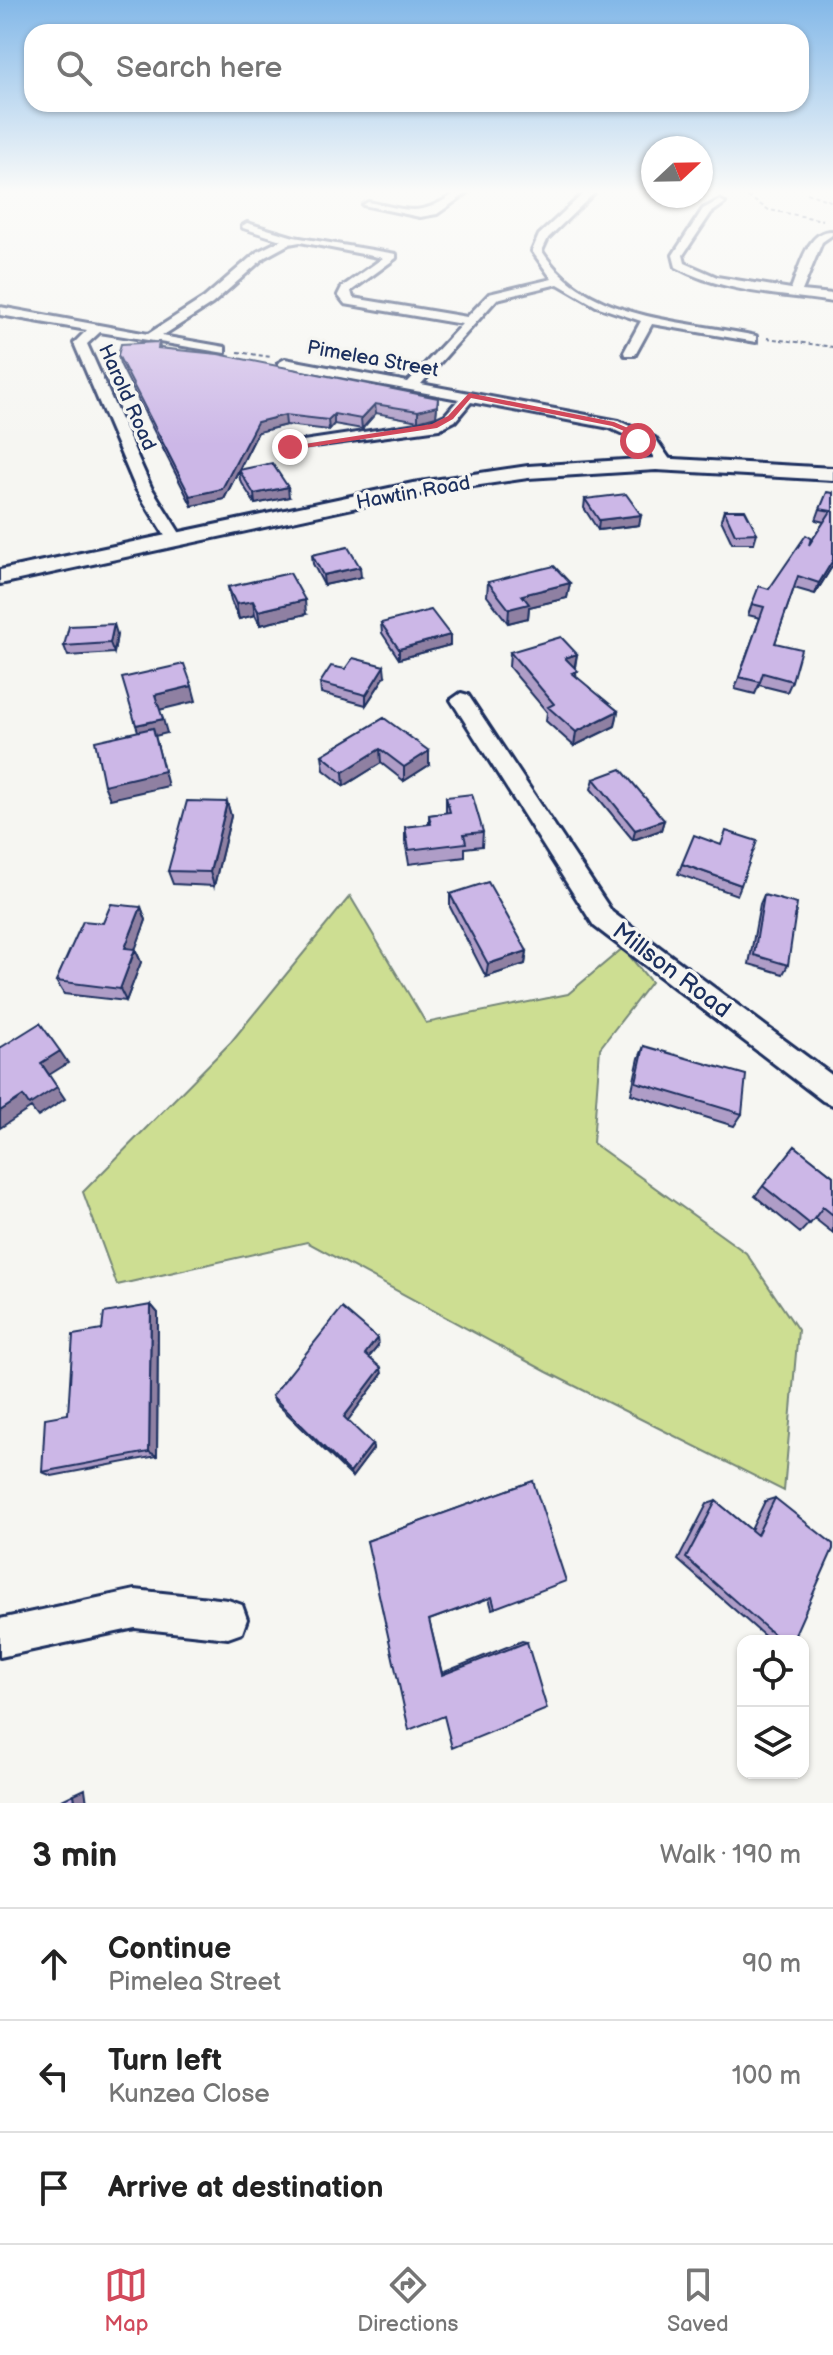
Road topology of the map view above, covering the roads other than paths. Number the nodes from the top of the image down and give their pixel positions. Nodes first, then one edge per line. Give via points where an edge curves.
1 (232, 277) edge
2 (363, 277) edge
3 (555, 277) edge
4 (713, 277) edge
5 (802, 277) edge
6 (558, 281) junction
7 (796, 292) junction
8 (833, 298) edge
9 (0, 311) edge
10 (468, 321) junction
11 (647, 322) junction
12 (96, 329) junction
13 (150, 338) junction
14 (752, 339) dead end
15 (220, 350) road end
16 (630, 352) dead end
17 (285, 363) road end
18 (413, 385) junction
19 (469, 396) junction
20 (640, 435) junction
21 (290, 447) dead end
22 (665, 464) junction
23 (643, 465) junction
24 (833, 474) edge
25 (144, 489) junction
26 (176, 540) junction
27 (155, 544) junction
28 (0, 577) edge
29 (461, 700) dead end
30 (833, 1092) edge
31 (228, 1619) dead end
32 (0, 1638) edge

1 - 13 street via 208,301
2 - 10 street via 346,289 349,301
3 - 6 street
4 - 7 street
5 - 7 street
6 - 10 street via 493,296
6 - 11 street
7 - 8 street
9 - 12 street
10 - 18 street
11 - 14 street
11 - 16 street
12 - 13 street
12 - 25 street, Harold Road via 80,343
13 - 15 street
17 - 18 street, Pimelea Street
18 - 19 street, Pimelea Street
19 - 20 street, Pimelea Street via 614,424
19 - 21 street via 450,418 434,426
20 - 22 street, Pimelea Street
20 - 23 street
22 - 23 main road, Hawtin Road
22 - 24 main road, Hawtin Road
23 - 26 main road, Hawtin Road via 528,472 413,489
25 - 26 street, Harold Road
25 - 27 street, Harold Road via 140,494
26 - 27 main road, Hawtin Road
27 - 28 main road, Hawtin Road
29 - 30 street, Millson Road via 603,919
31 - 32 street via 135,1609

